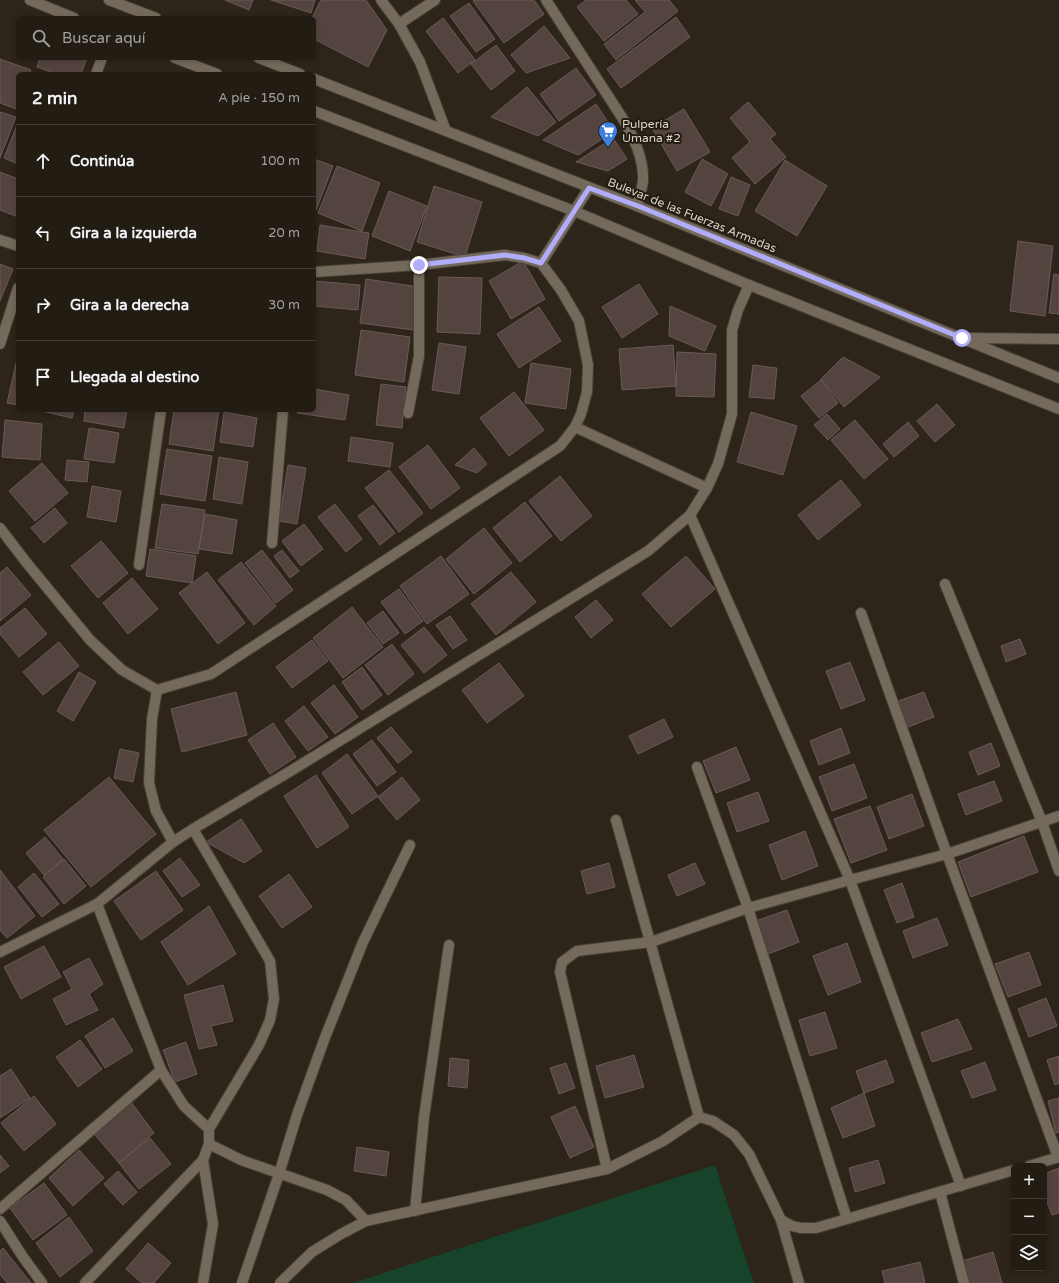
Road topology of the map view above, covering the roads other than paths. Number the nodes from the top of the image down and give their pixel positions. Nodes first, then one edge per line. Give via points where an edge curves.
1 (30, 0) edge
2 (109, 0) edge
3 (381, 0) edge
4 (435, 0) edge
5 (546, 0) edge
6 (121, 2) edge
7 (69, 16) edge
8 (152, 16) edge
9 (399, 24) junction
10 (101, 60) edge
11 (180, 60) edge
12 (264, 60) edge
13 (97, 72) edge
14 (212, 72) edge
15 (295, 72) edge
16 (316, 80) edge
17 (316, 112) edge
18 (446, 131) junction
19 (589, 188) junction
20 (638, 206) junction
21 (574, 211) junction
22 (0, 240) edge
23 (16, 245) edge
24 (541, 263) junction
25 (419, 265) junction
26 (316, 272) edge
27 (749, 286) junction
28 (16, 294) edge
29 (962, 338) junction
30 (1059, 339) edge
31 (0, 344) edge
32 (1059, 378) edge
33 (1059, 409) edge
34 (161, 412) edge
35 (283, 412) edge
36 (408, 413) dead end
37 (575, 428) junction
38 (707, 488) junction
39 (690, 515) junction
40 (0, 528) edge
41 (272, 543) dead end
42 (139, 565) dead end
43 (945, 584) dead end
44 (861, 613) dead end
45 (156, 690) junction
46 (697, 767) dead end
47 (1059, 816) edge
48 (616, 820) dead end
49 (1042, 822) junction
50 (193, 829) junction
51 (173, 842) junction
52 (410, 845) dead end
53 (947, 854) junction
54 (1059, 871) edge
55 (850, 880) junction
56 (97, 904) junction
57 (748, 908) junction
58 (651, 942) junction
59 (449, 946) dead end
60 (0, 952) edge
61 (161, 1070) junction
62 (699, 1117) junction
63 (209, 1130) junction
64 (209, 1144) junction
65 (1058, 1157) edge
66 (203, 1160) junction
67 (1039, 1163) edge
68 (607, 1169) junction
69 (1011, 1171) edge
70 (279, 1174) junction
71 (961, 1186) junction
72 (940, 1192) junction
73 (0, 1209) edge
74 (415, 1211) junction
75 (846, 1219) junction
76 (781, 1220) junction
77 (0, 1221) edge
78 (366, 1221) junction
79 (42, 1283) edge
80 (85, 1283) edge
81 (203, 1283) edge
82 (242, 1283) edge
83 (280, 1283) edge
84 (799, 1283) edge
85 (964, 1283) edge

1 - 7 street
2 - 6 street
3 - 9 street
4 - 9 street
5 - 20 street via 634,139 641,160 643,182
6 - 8 street
9 - 18 street via 420,62
10 - 13 street
11 - 14 street
12 - 15 street
16 - 18 street, Bulevar de las Fuerzas Armadas
17 - 21 street
18 - 19 street, Bulevar de las Fuerzas Armadas
19 - 20 street, Bulevar de las Fuerzas Armadas
19 - 21 street
20 - 29 street, Bulevar de las Fuerzas Armadas
21 - 24 street
21 - 27 street
22 - 23 street
24 - 25 street via 505,255
24 - 37 street via 579,321 588,365 587,392
25 - 26 street
25 - 36 street via 419,356
27 - 33 street
27 - 38 street via 732,330 732,414 718,464
28 - 31 street
29 - 30 street
29 - 32 street, Bulevar de las Fuerzas Armadas
34 - 42 street
35 - 41 street
37 - 38 street
37 - 45 street via 560,446 211,674
38 - 39 street
39 - 50 street via 648,551
39 - 55 street
40 - 45 street via 90,640 122,670
43 - 49 street
44 - 53 street
45 - 51 street via 149,783 156,812
46 - 57 street
47 - 49 street
48 - 58 street
49 - 53 street
49 - 54 street
50 - 51 street
50 - 63 street via 270,961 274,998 270,1020 259,1045
51 - 56 street
52 - 70 street via 363,942 297,1114
53 - 55 street
53 - 65 street
55 - 57 street
55 - 71 street
56 - 60 street
56 - 61 street
57 - 58 street
57 - 75 street
58 - 62 street
58 - 68 street via 577,952 562,962 560,972
59 - 74 street via 424,1117
61 - 63 street via 184,1106
61 - 73 street
62 - 68 street via 663,1141
62 - 76 street via 713,1121 734,1135 748,1154
63 - 64 street
64 - 66 street
64 - 70 street via 241,1160
65 - 67 street
66 - 80 street
66 - 81 street via 213,1224
68 - 74 street
69 - 71 street
70 - 78 street via 327,1190 346,1200
70 - 82 street
71 - 72 street
72 - 75 street
72 - 85 street
74 - 78 street
75 - 76 street via 816,1228 792,1226
76 - 84 street
77 - 79 street
78 - 83 street via 312,1252

